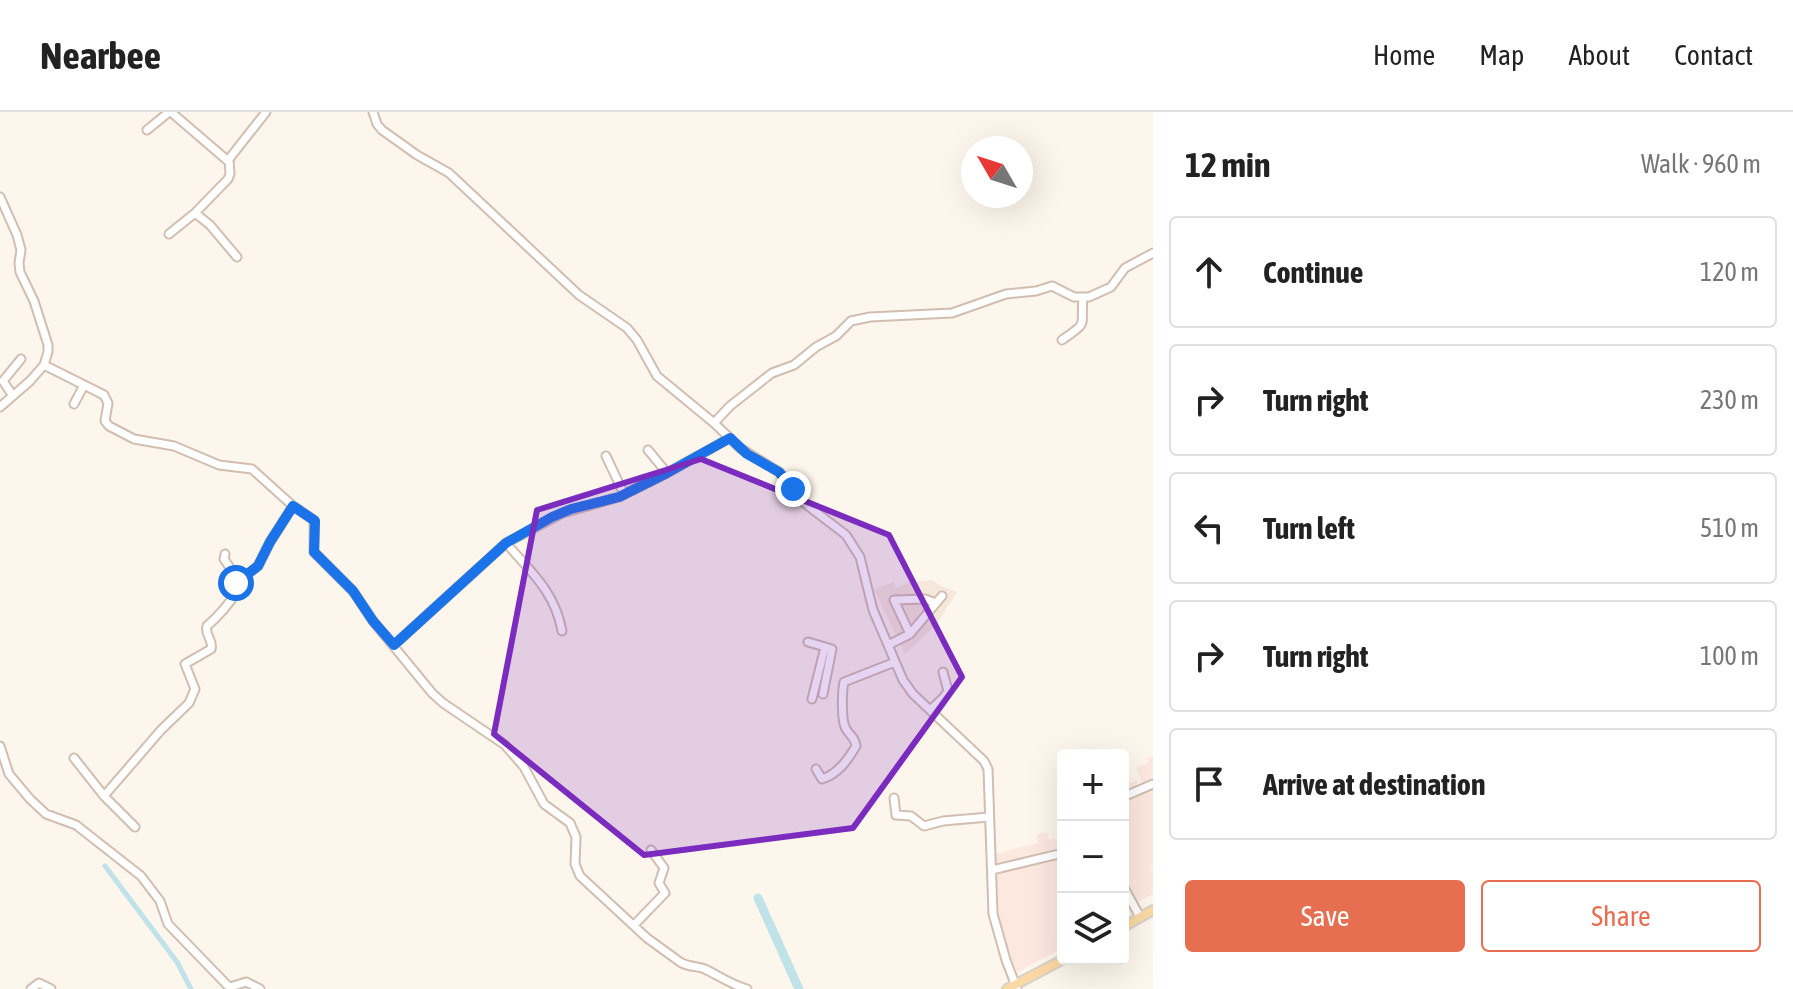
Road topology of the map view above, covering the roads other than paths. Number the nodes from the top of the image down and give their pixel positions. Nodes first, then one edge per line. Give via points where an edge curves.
1 (170, 112) edge
2 (266, 112) edge
3 (373, 112) edge
4 (147, 130) dead end
5 (228, 161) junction
6 (0, 197) edge
7 (195, 213) junction
8 (169, 234) dead end
9 (1153, 253) edge
10 (237, 257) dead end
11 (1083, 298) junction
12 (1062, 340) dead end
13 (21, 359) dead end
14 (44, 365) junction
15 (84, 385) junction
16 (13, 396) junction
17 (74, 404) dead end
18 (0, 407) edge
19 (714, 423) junction
20 (730, 438) junction
21 (648, 450) dead end
22 (606, 456) dead end
23 (667, 473) junction
24 (624, 494) junction
25 (293, 506) junction
26 (506, 543) junction
27 (225, 554) dead end
28 (239, 581) junction
29 (562, 631) dead end
30 (910, 634) junction
31 (808, 642) dead end
32 (394, 645) junction
33 (888, 645) junction
34 (895, 662) junction
35 (943, 672) dead end
36 (821, 680) junction
37 (844, 683) junction
38 (823, 694) dead end
39 (812, 699) dead end
40 (930, 710) junction
41 (0, 746) edge
42 (74, 758) dead end
43 (816, 769) dead end
44 (1153, 784) edge
45 (1129, 794) edge
46 (104, 796) junction
47 (894, 798) dead end
48 (989, 817) junction
49 (135, 827) dead end
50 (651, 850) dead end
51 (1057, 854) edge
52 (992, 870) junction
53 (1127, 893) edge
54 (1153, 910) edge
55 (1140, 917) junction
56 (1129, 923) edge
57 (634, 925) junction
58 (1057, 963) edge
59 (1013, 988) edge
60 (31, 989) edge
61 (51, 989) edge
62 (260, 989) edge
63 (747, 989) edge

1 - 4 street
1 - 5 street
2 - 5 street
3 - 19 street via 382,130 449,173 579,295 627,328 657,376
5 - 7 street via 228,179
6 - 14 street via 17,235 19,267 48,345
7 - 8 street
7 - 10 street
9 - 11 street via 1125,268 1111,287
11 - 12 street via 1083,322
11 - 19 street via 1052,286 997,296 952,313 851,321 798,362 772,373
13 - 16 street via 3,381
14 - 15 street
14 - 16 street
15 - 17 street
15 - 25 street via 106,396 109,426 219,465 249,467
16 - 18 street
19 - 20 street
20 - 23 street
20 - 33 street via 779,472 803,502 852,542
21 - 23 street
22 - 24 street
23 - 24 street
24 - 26 street via 571,509
25 - 28 street via 258,566
25 - 32 street via 315,521 314,552 353,591
26 - 29 street via 545,587
26 - 32 street
27 - 28 street
28 - 46 street via 227,607 206,628 211,649 185,664 195,689 189,703
30 - 30 street via 939,599 894,600
30 - 33 street
31 - 36 street via 832,649
32 - 57 street via 437,698 500,740 520,761 544,804 574,829 580,876
33 - 34 street
34 - 37 street
34 - 40 street via 908,687
35 - 40 street via 948,691
36 - 37 street
36 - 38 street
36 - 39 street
37 - 43 street via 844,723 856,746 834,774 822,779
40 - 48 street via 987,766
41 - 62 street via 9,774 41,810 76,825 141,876 160,901 168,924 228,986 246,982
42 - 46 street
44 - 45 street
46 - 49 street
47 - 48 street via 897,816 911,816 924,826
48 - 52 street
50 - 57 street via 664,868 659,883 665,893
51 - 52 street
52 - 59 street via 993,914
53 - 55 street
54 - 55 main road
55 - 56 main road
57 - 63 street via 684,965
58 - 59 main road
60 - 61 street via 39,983

